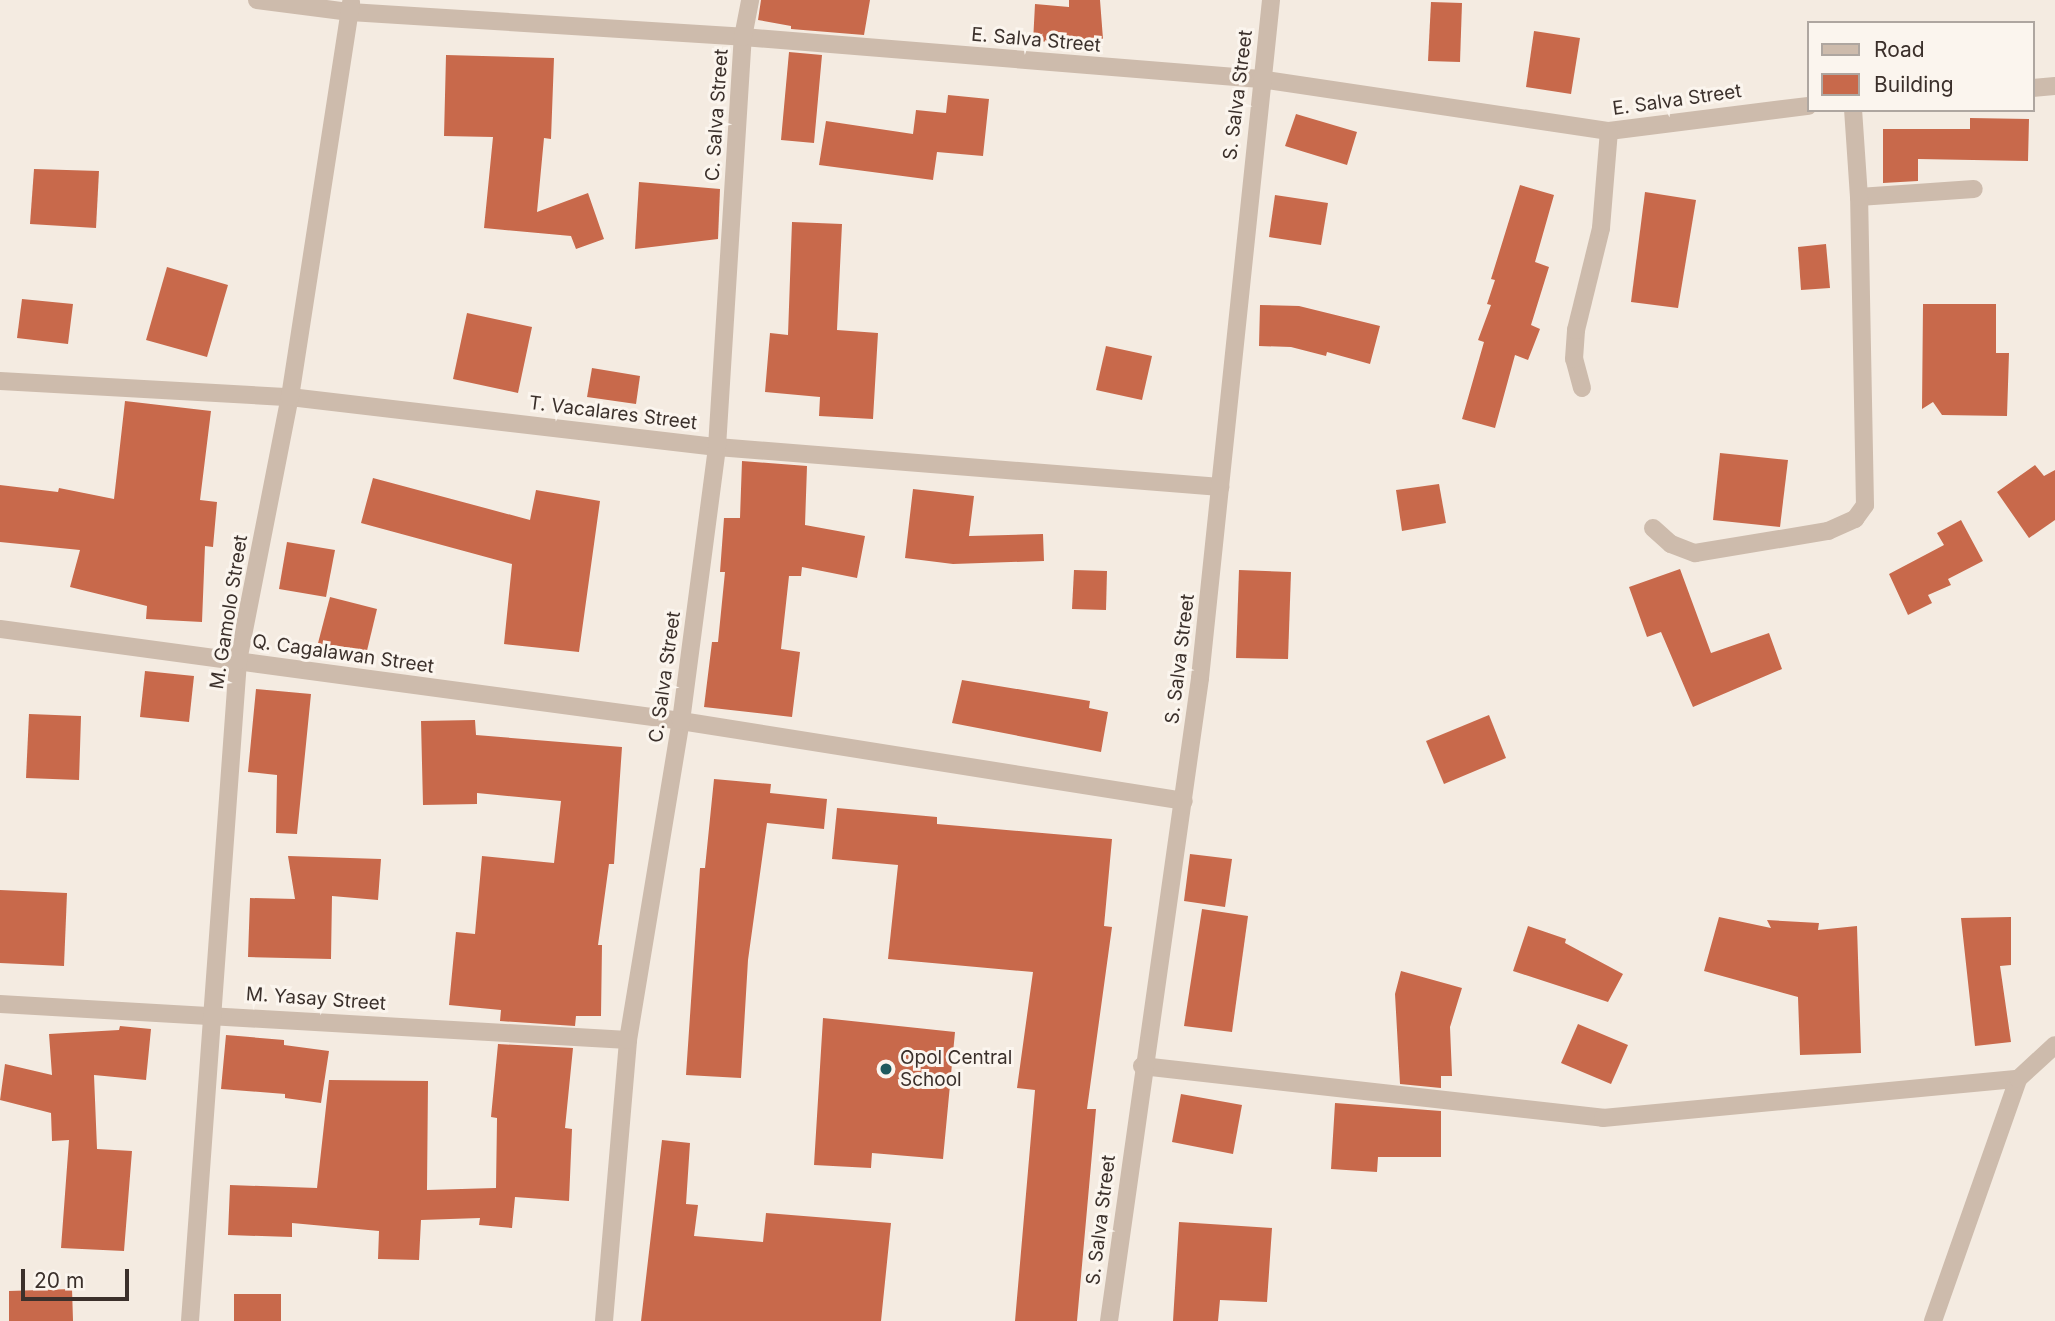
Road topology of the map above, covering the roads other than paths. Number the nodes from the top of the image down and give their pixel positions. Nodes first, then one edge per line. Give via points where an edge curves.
1 (257, 0) edge
2 (750, 0) edge
3 (1271, 0) edge
4 (351, 6) edge
5 (743, 37) junction
6 (1260, 79) junction
7 (2055, 86) edge
8 (2034, 88) edge
9 (1806, 106) edge
10 (1853, 112) edge
11 (1609, 131) junction
12 (1974, 189) dead end
13 (1859, 197) junction
14 (0, 381) edge
15 (1582, 388) dead end
16 (290, 397) junction
17 (717, 447) junction
18 (1220, 487) junction
19 (1653, 527) dead end
20 (0, 628) edge
21 (239, 661) junction
22 (681, 721) junction
23 (1184, 802) junction
24 (0, 1004) edge
25 (213, 1014) junction
26 (628, 1040) junction
27 (2055, 1045) edge
28 (1142, 1066) junction
29 (2018, 1079) junction
30 (190, 1321) edge
31 (604, 1321) edge
32 (1109, 1321) edge
33 (1933, 1321) edge

1 - 4 street, E. Salva Street
2 - 5 street, C. Salva Street
3 - 6 street, S. Salva Street
4 - 5 street, E. Salva Street
4 - 16 street, M. Gamolo Street
5 - 6 street, E. Salva Street
5 - 17 street, C. Salva Street
6 - 11 street, E. Salva Street
6 - 18 street, S. Salva Street
7 - 8 street
9 - 11 street, E. Salva Street
10 - 13 street
11 - 15 street via 1601,228 1576,330 1574,359
12 - 13 street
13 - 19 street via 1865,505 1855,519 1828,531 1695,553 1671,544
14 - 16 street, T. Vacalares Street
16 - 17 street, T. Vacalares Street
16 - 21 street, M. Gamolo Street
17 - 18 street, T. Vacalares Street
17 - 22 street, C. Salva Street
18 - 23 street, S. Salva Street
20 - 21 street, Q. Cagalawan Street
21 - 22 street, Q. Cagalawan Street
21 - 25 street, M. Gamolo Street
22 - 23 street, Q. Cagalawan Street
22 - 26 street, C. Salva Street
23 - 28 street, S. Salva Street
24 - 25 street, M. Yasay Street
25 - 26 street, M. Yasay Street
25 - 30 street, M. Gamolo Street
26 - 31 street, C. Salva Street
27 - 29 street
28 - 29 street via 1602,1118
28 - 32 street, S. Salva Street
29 - 33 street

